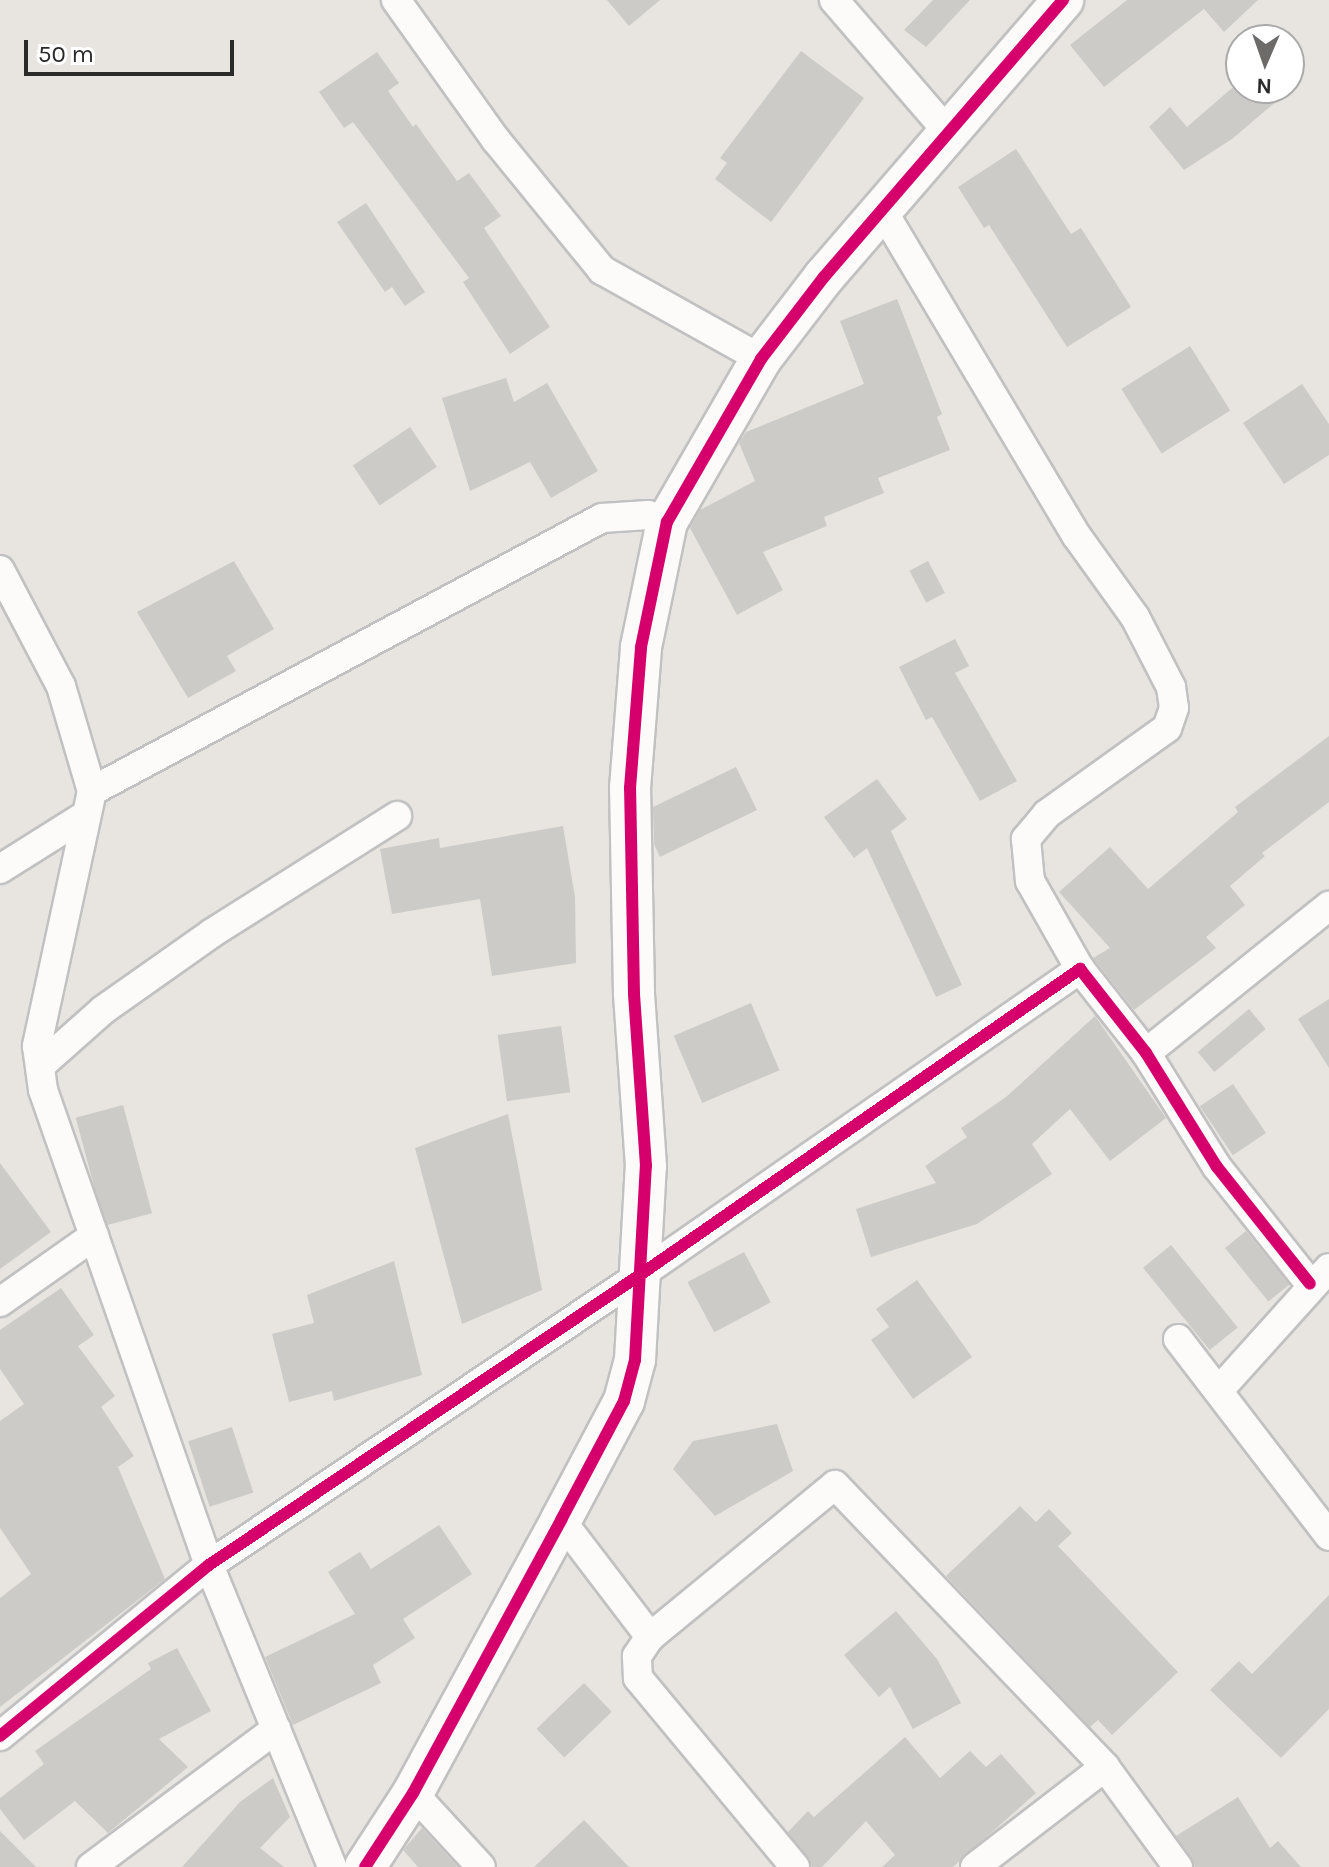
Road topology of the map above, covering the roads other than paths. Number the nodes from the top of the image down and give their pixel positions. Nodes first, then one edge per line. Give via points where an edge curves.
1 (396, 0) edge
2 (834, 0) edge
3 (1063, 0) edge
4 (948, 132) junction
5 (881, 208) junction
6 (761, 359) junction
7 (667, 522) junction
8 (0, 570) edge
9 (88, 804) junction
10 (397, 816) dead end
11 (0, 869) edge
12 (1329, 906) edge
13 (1080, 969) junction
14 (1146, 1053) junction
15 (40, 1066) junction
16 (94, 1236) junction
17 (1319, 1276) edge
18 (637, 1277) junction
19 (0, 1302) edge
20 (1178, 1339) dead end
21 (1221, 1388) junction
22 (561, 1520) junction
23 (1329, 1536) edge
24 (209, 1565) junction
25 (650, 1637) junction
26 (276, 1729) junction
27 (0, 1736) edge
28 (1105, 1767) junction
29 (413, 1793) junction
30 (91, 1867) edge
31 (332, 1867) edge
32 (365, 1867) edge
33 (481, 1867) edge
34 (795, 1867) edge
35 (975, 1867) edge
36 (1178, 1867) edge

1 - 6 street via 496,140 602,270
2 - 4 street
3 - 4 street
4 - 5 street
5 - 6 street
5 - 13 street via 1076,535 1135,617 1171,687 1174,708 1167,728 1047,814 1026,839 1030,881
6 - 7 street
7 - 9 street via 648,515 602,518
7 - 18 street via 641,647 630,788 634,993 646,1166
8 - 9 street via 61,686
9 - 11 street
9 - 15 street via 75,891 37,1046
10 - 15 street via 212,933 103,1010
12 - 14 street
13 - 14 street
13 - 18 street
14 - 17 street via 1217,1167
15 - 16 street via 43,1090
16 - 19 street
16 - 24 street
17 - 21 street
18 - 22 street via 635,1360 624,1401
18 - 24 street
20 - 21 street
21 - 23 street
22 - 25 street
22 - 29 street
24 - 26 street
24 - 27 street
25 - 28 street via 835,1485
25 - 34 street via 637,1656 638,1678
26 - 30 street
26 - 31 street
28 - 35 street
28 - 36 street
29 - 32 street
29 - 33 street

